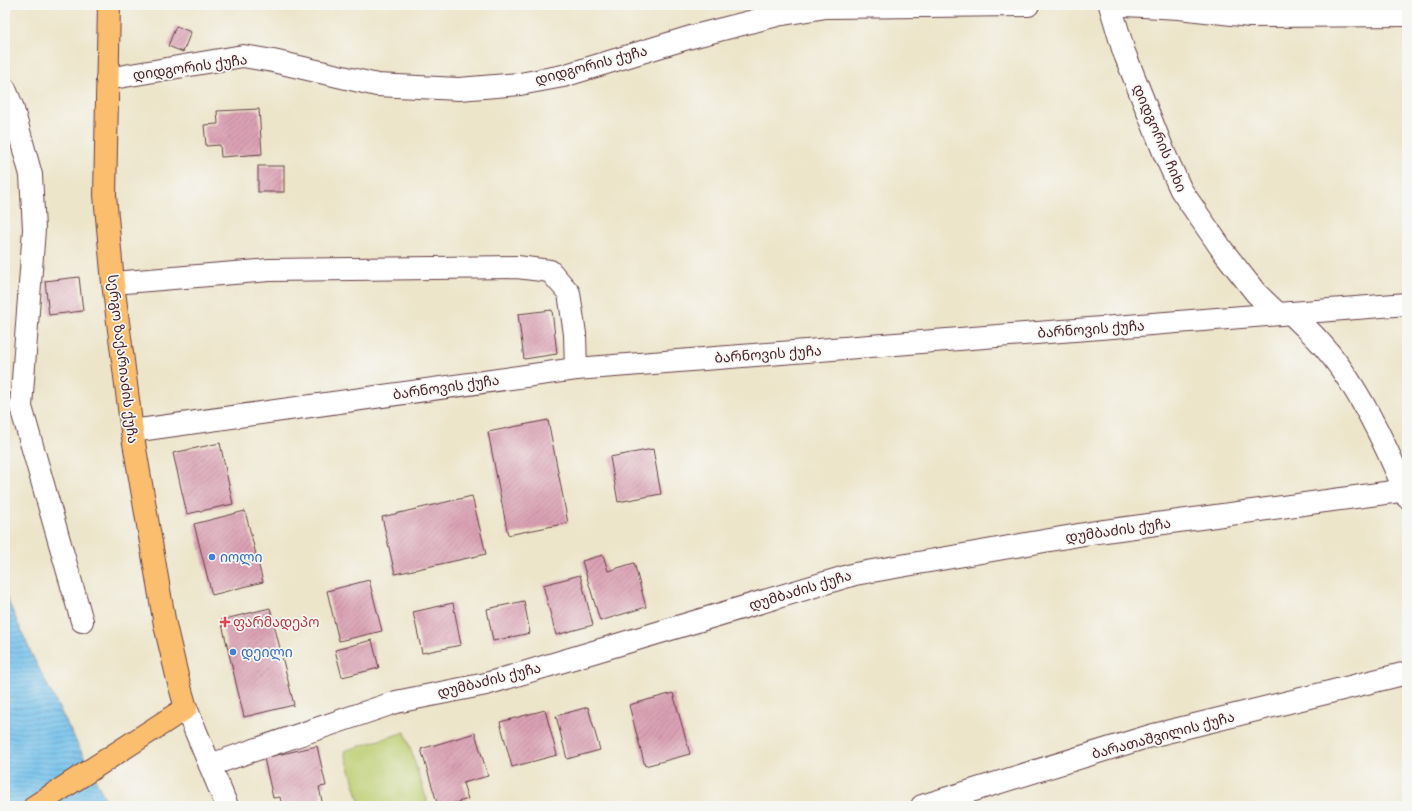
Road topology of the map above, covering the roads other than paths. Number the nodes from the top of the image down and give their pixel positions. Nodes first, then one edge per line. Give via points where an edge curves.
1 (109, 5) edge
2 (1028, 5) edge
3 (1110, 5) edge
4 (1125, 5) edge
5 (1179, 7) edge
6 (1407, 15) edge
7 (108, 79) junction
8 (5, 90) edge
9 (113, 283) junction
10 (1407, 304) edge
11 (1284, 314) junction
12 (576, 369) junction
13 (132, 431) junction
14 (1406, 493) edge
15 (82, 621) dead end
16 (1407, 673) edge
17 (186, 708) junction
18 (210, 765) junction
19 (35, 806) edge
20 (228, 806) edge
21 (922, 806) edge

1 - 7 main road, სერგო ზაქარიაძის ქუჩა
2 - 7 street, დიდგორის ქუჩა via 826,7 691,37 563,76 520,84 460,89 377,85 243,56
3 - 11 street, დიდგორის ჩიხი via 1124,52 1181,190 1256,293
4 - 5 street
5 - 6 street via 1250,16
7 - 9 main road, სერგო ზაქარიაძის ქუჩა via 105,195
8 - 15 street via 12,106 31,175 34,229 21,407
9 - 12 street via 269,270 517,267 550,271 569,293 575,334
9 - 13 main road, სერგო ზაქარიაძის ქუჩა
10 - 11 street, ბარნოვის ქუჩა
11 - 12 street, ბარნოვის ქუჩა
11 - 14 street, დიდგორის ჩიხი via 1317,339 1336,362 1360,398
12 - 13 street, ბარნოვის ქუჩა
13 - 17 main road, სერგო ზაქარიაძის ქუჩა via 165,625
14 - 18 street, დუმბაძის ქუჩა via 1090,533 855,574 486,684 396,702
16 - 21 street, ბარათაშვილის ქუჩა via 1150,736
17 - 18 street
17 - 19 main road
18 - 20 street

